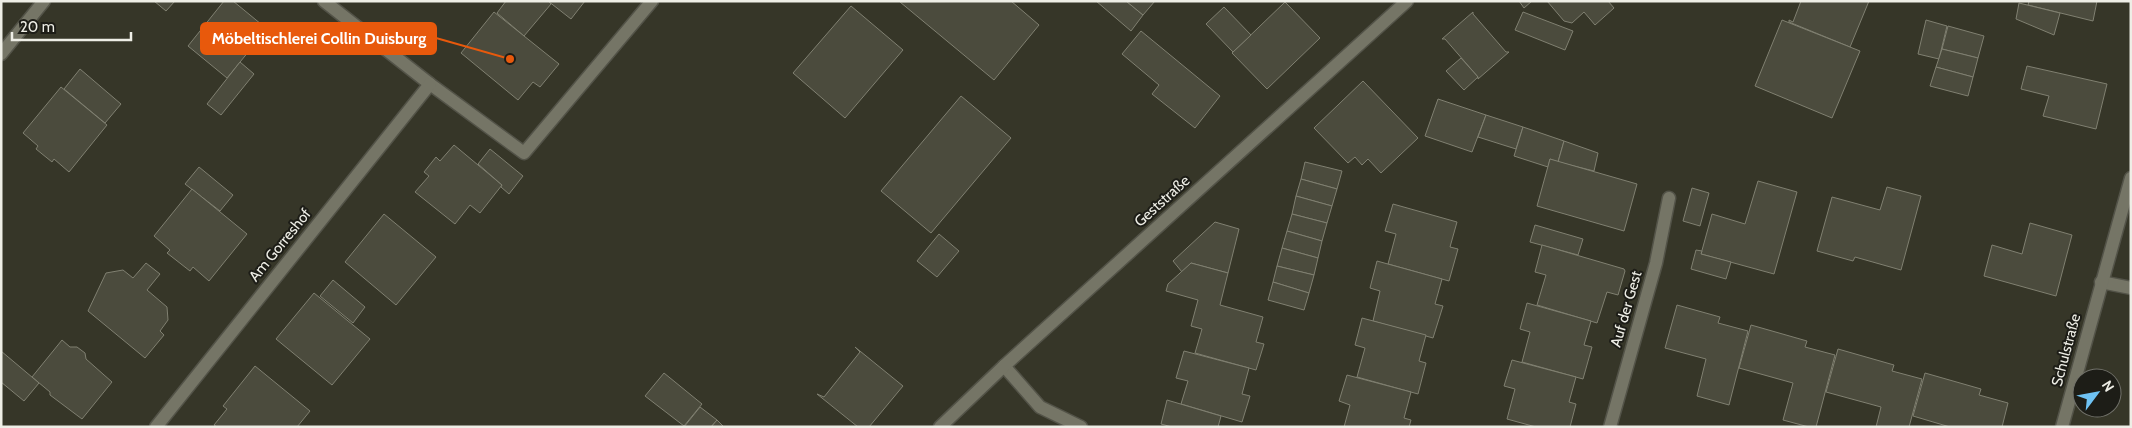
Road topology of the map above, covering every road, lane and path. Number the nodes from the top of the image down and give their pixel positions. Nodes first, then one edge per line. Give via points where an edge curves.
1 (44, 1) edge
2 (324, 1) edge
3 (652, 1) edge
4 (1407, 1) edge
5 (1, 54) edge
6 (430, 84) junction
7 (2131, 178) edge
8 (1669, 198) dead end
9 (2101, 282) junction
10 (2131, 288) edge
11 (1004, 366) junction
12 (156, 427) edge
13 (940, 427) edge
14 (1081, 427) edge
15 (1610, 427) edge
16 (2062, 427) edge

1 - 5 street
2 - 6 street
3 - 6 street via 524,153
4 - 11 street, Geststraße
6 - 12 street, Am Gorreshof
7 - 9 street, Schulstraße
8 - 15 street, Auf der Gest via 1656,263
9 - 10 street
9 - 16 street, Schulstraße
11 - 13 street, Geststraße
11 - 14 street via 1040,406

